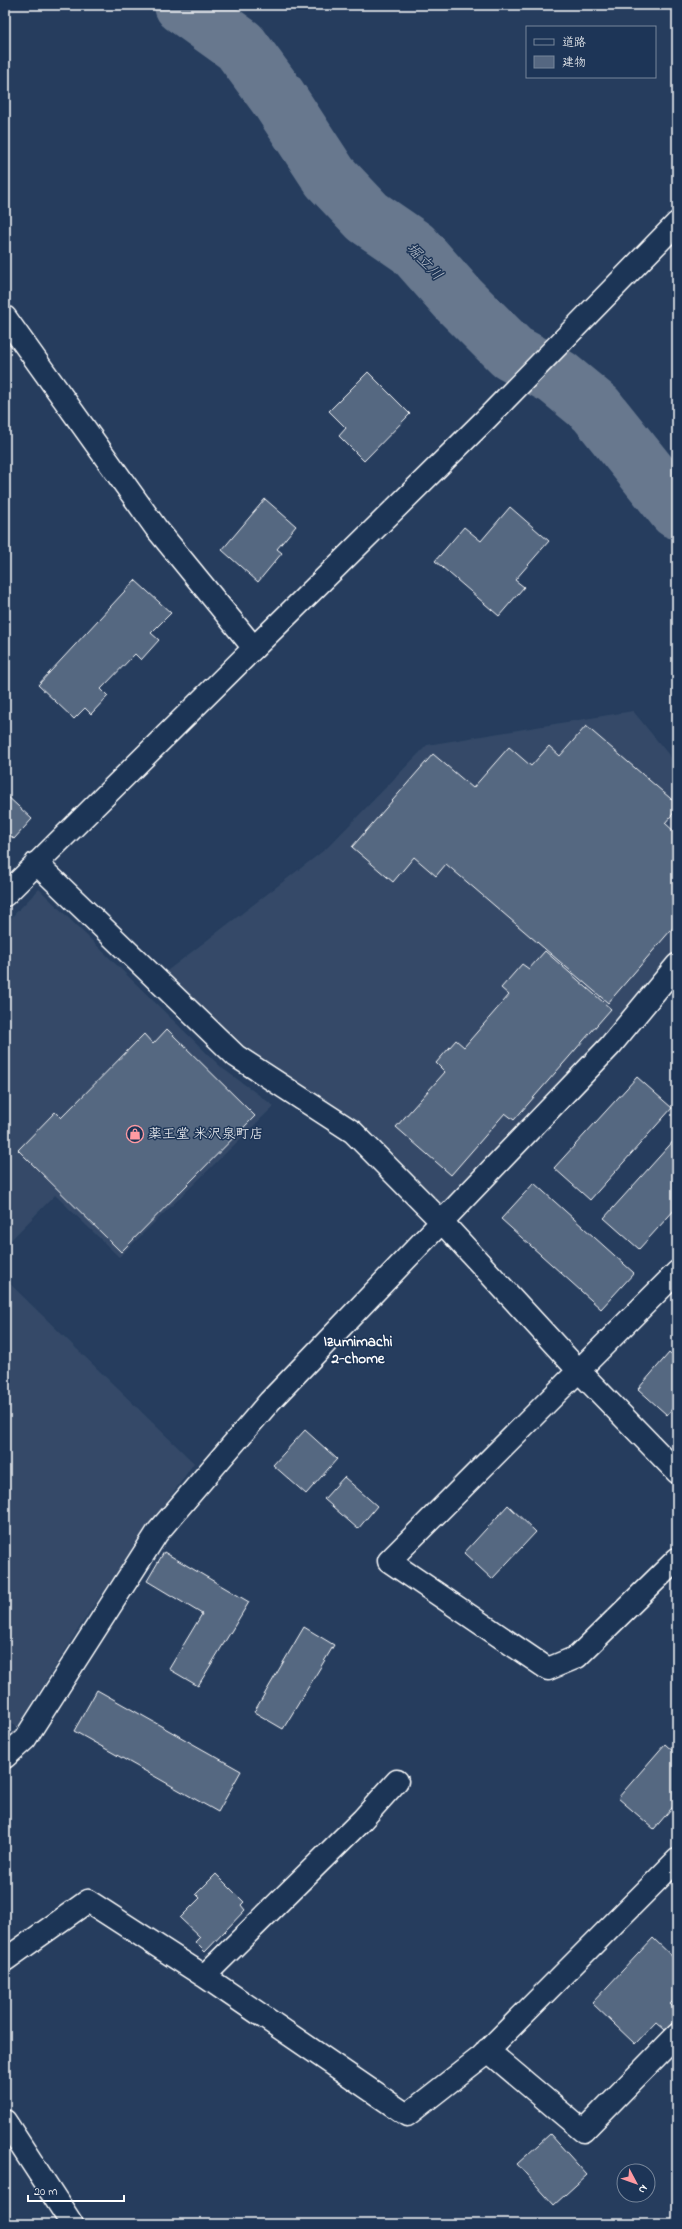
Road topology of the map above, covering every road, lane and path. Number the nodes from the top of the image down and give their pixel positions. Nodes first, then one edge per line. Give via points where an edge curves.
1 (677, 223) edge
2 (5, 317) edge
3 (254, 648) junction
4 (36, 863) junction
5 (5, 895) edge
6 (677, 965) edge
7 (442, 1222) junction
8 (677, 1272) edge
9 (580, 1372) junction
10 (677, 1472) edge
11 (677, 1559) edge
12 (5, 1757) edge
13 (397, 1781) dead end
14 (677, 1860) edge
15 (5, 1960) edge
16 (204, 1976) junction
17 (677, 2035) edge
18 (487, 2050) junction
19 (5, 2121) edge
20 (72, 2224) edge

1 - 3 street via 487,418
2 - 3 street via 156,528
3 - 4 street
4 - 5 street
4 - 7 street via 236,1056 353,1132
6 - 7 street via 610,1046
7 - 9 street
7 - 12 street via 270,1401 157,1533 25,1739
8 - 9 street
9 - 10 street
9 - 11 street via 390,1561 548,1669 577,1657
13 - 16 street via 362,1820
14 - 18 street
15 - 16 street via 88,1901
16 - 18 street via 406,2115
17 - 18 street via 584,2131
19 - 20 street

